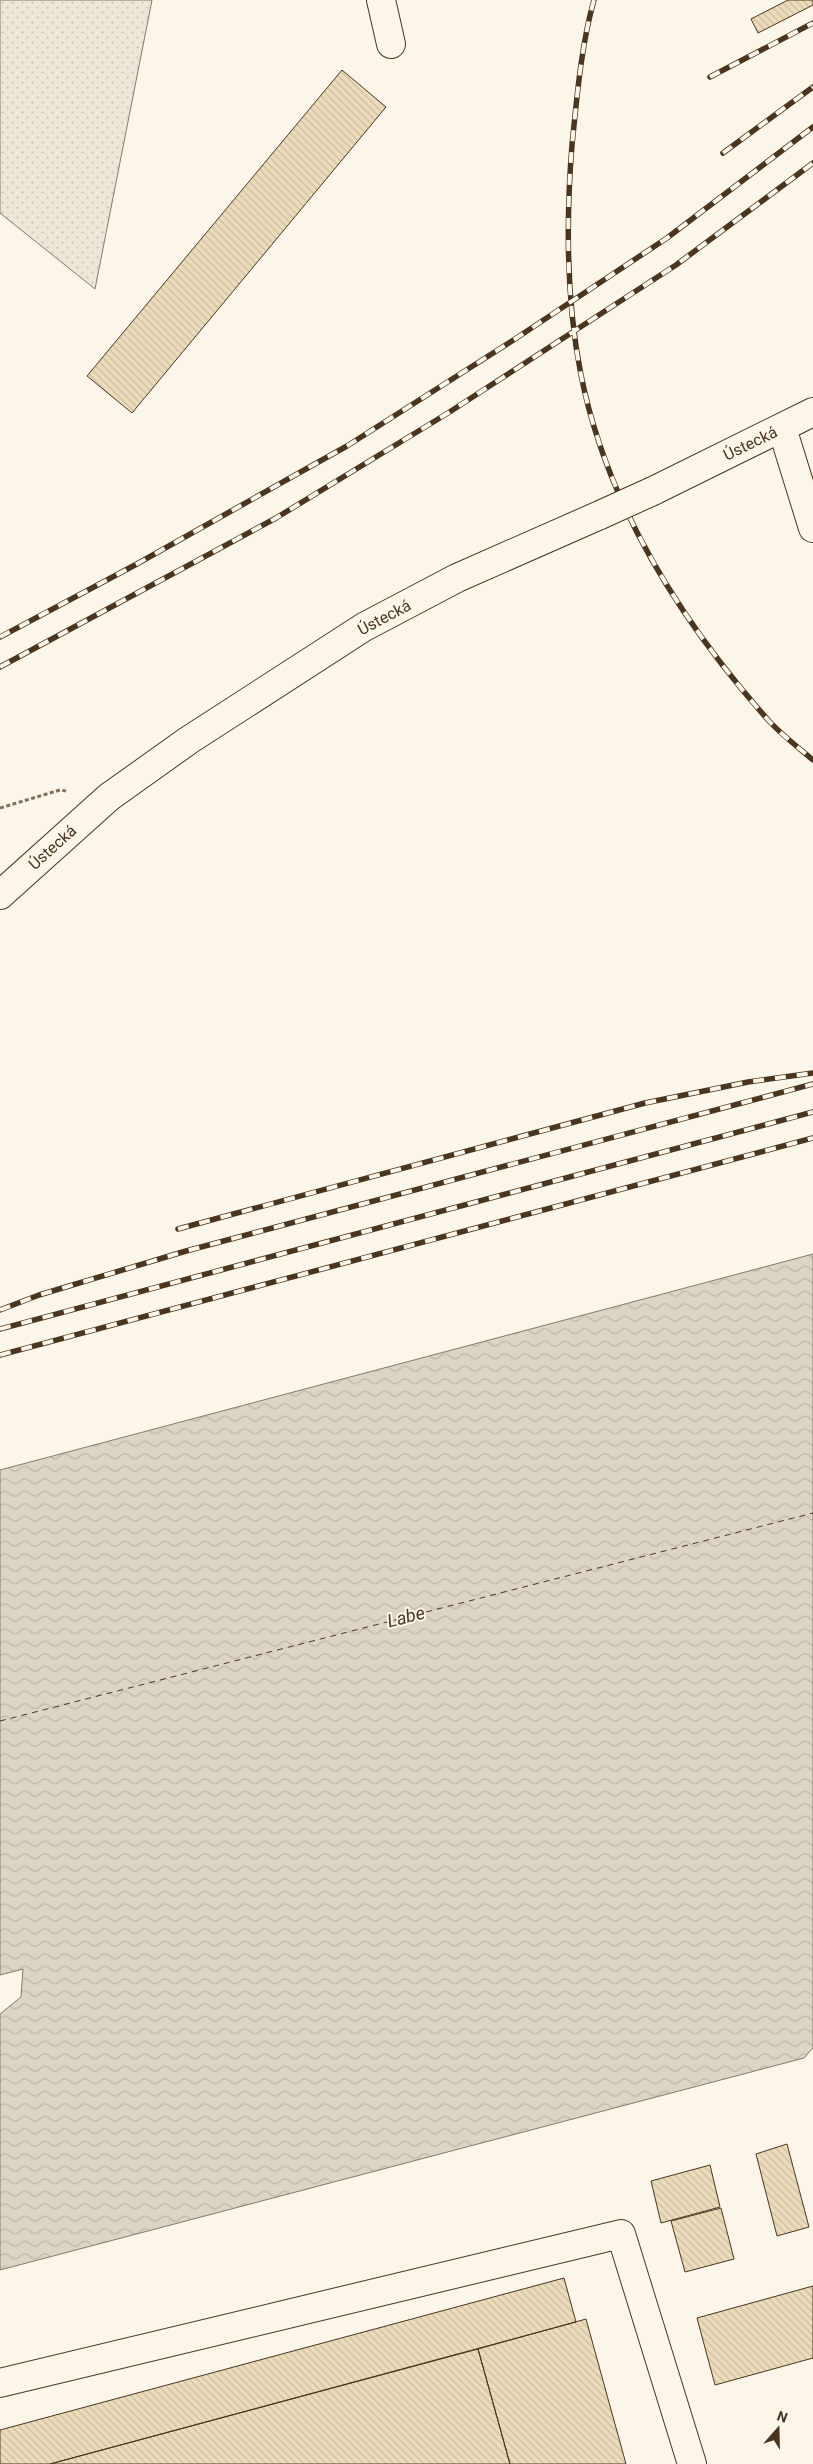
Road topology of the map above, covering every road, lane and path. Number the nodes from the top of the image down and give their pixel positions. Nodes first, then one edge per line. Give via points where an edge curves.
1 (381, 0) edge
2 (391, 44) dead end
3 (813, 412) edge
4 (782, 428) junction
5 (813, 528) edge
6 (109, 797) junction
7 (0, 808) edge
8 (0, 894) edge
9 (0, 2382) edge
10 (692, 2464) edge

1 - 2 main road
3 - 4 main road, Ústecká
4 - 5 main road
4 - 6 main road, Ústecká, bridge via 458,578 364,627 189,740
6 - 7 path via 60,790
6 - 8 main road, Ústecká
9 - 10 main road via 621,2234

